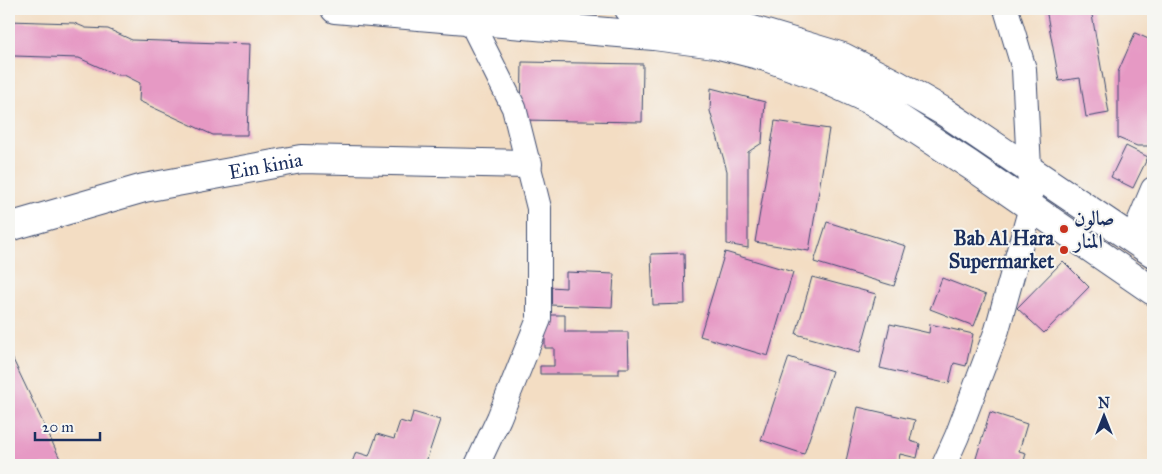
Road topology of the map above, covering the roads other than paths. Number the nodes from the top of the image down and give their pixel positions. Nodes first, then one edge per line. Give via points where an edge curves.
1 (335, 9) edge
2 (629, 9) edge
3 (1006, 9) edge
4 (470, 20) junction
5 (528, 164) junction
6 (1030, 169) junction
7 (1153, 189) edge
8 (1031, 207) junction
9 (9, 226) edge
10 (1143, 246) edge
11 (1153, 291) edge
12 (477, 465) edge
13 (944, 465) edge

1 - 4 main road
2 - 6 main road via 679,13 736,25 843,57 944,111
3 - 6 street via 1024,69
4 - 5 street via 514,108
4 - 8 main road via 654,36 715,44 766,57 874,102
5 - 9 main road, Ein kinia via 301,159 144,188
5 - 12 street via 539,208 539,318
6 - 8 street
6 - 10 main road
7 - 10 street
8 - 11 main road
8 - 13 street via 997,330

